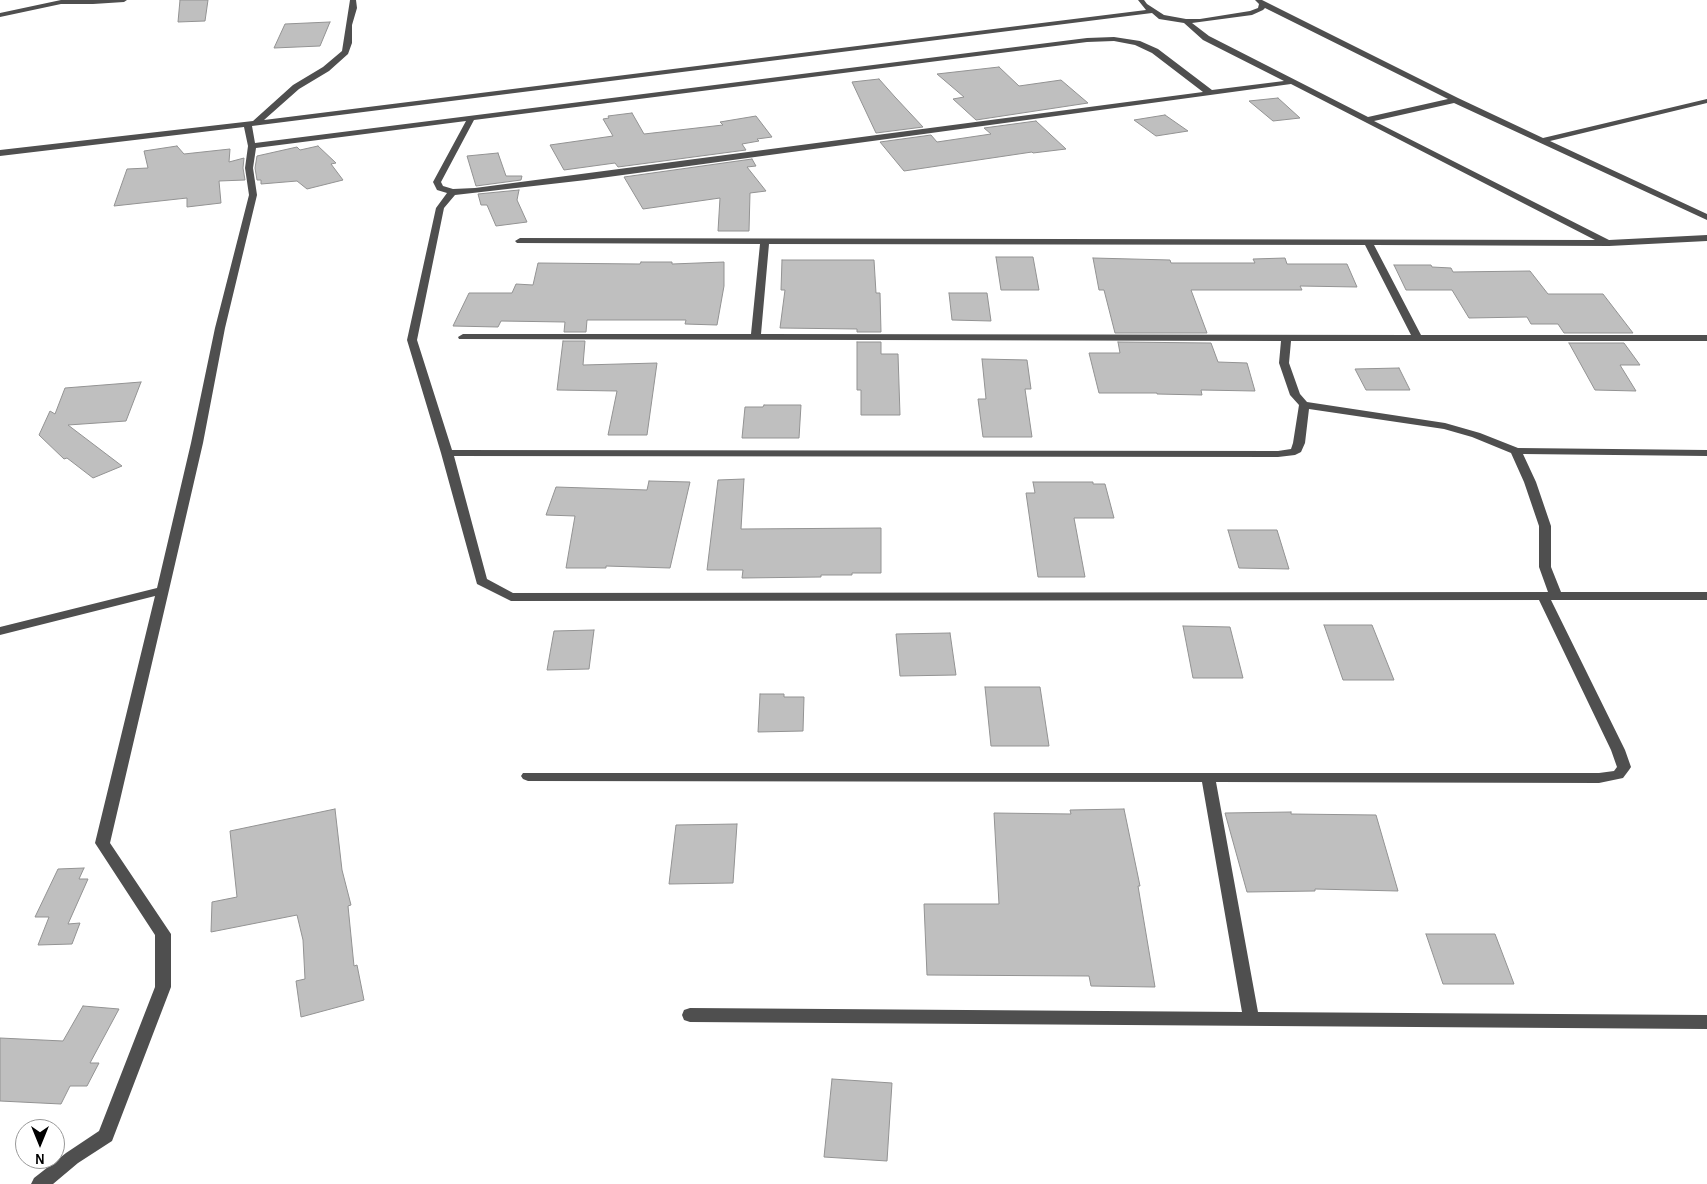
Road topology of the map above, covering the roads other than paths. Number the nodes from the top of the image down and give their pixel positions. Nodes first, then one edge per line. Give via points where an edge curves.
1 (124, 0) edge
2 (353, 0) edge
3 (1141, 0) edge
4 (1260, 2) edge
5 (1152, 11) junction
6 (0, 16) edge
7 (1186, 21) junction
8 (1292, 82) junction
9 (1209, 92) junction
10 (1455, 100) junction
11 (1707, 101) edge
12 (471, 119) junction
13 (1367, 120) junction
14 (252, 123) junction
15 (1544, 140) junction
16 (252, 146) junction
17 (0, 153) edge
18 (452, 192) junction
19 (1707, 217) edge
20 (1707, 238) edge
21 (520, 241) dead end
22 (765, 242) junction
23 (1368, 243) junction
24 (1609, 243) junction
25 (463, 337) dead end
26 (756, 337) junction
27 (1286, 338) junction
28 (1418, 338) junction
29 (1707, 338) edge
30 (1304, 405) junction
31 (1516, 451) junction
32 (447, 453) junction
33 (1707, 453) edge
34 (162, 590) junction
35 (1550, 596) junction
36 (1707, 596) edge
37 (0, 631) edge
38 (528, 776) dead end
39 (1208, 778) junction
40 (690, 1015) dead end
41 (1250, 1018) junction
42 (1707, 1022) edge
43 (40, 1184) edge

1 - 6 street via 61,2
2 - 14 street via 345,52
3 - 5 street
4 - 7 street via 1261,9 1252,13
4 - 10 street
5 - 7 street via 1172,20
5 - 14 street
7 - 8 street via 1197,32
8 - 9 street
8 - 13 street
9 - 12 street via 1149,48 1114,40 1087,40
9 - 18 street via 586,178
10 - 13 street
10 - 15 street
11 - 15 street
12 - 16 street
12 - 18 street via 437,182 440,188
13 - 24 street
14 - 16 street
14 - 17 street
15 - 19 street
16 - 34 street via 249,168 253,194
18 - 32 street via 440,208 412,340
20 - 24 street
21 - 22 street
22 - 23 street
22 - 26 street
23 - 24 street
23 - 28 street
25 - 26 street
26 - 27 street
27 - 28 street
27 - 30 street via 1284,363 1295,395
28 - 29 street
30 - 31 street via 1445,426
30 - 32 street via 1295,452 1278,454
31 - 33 street
31 - 35 street via 1546,526 1545,567
32 - 35 street via 481,581 511,597
34 - 37 street
34 - 43 street via 102,843 163,934 163,987 106,1136
35 - 36 street
35 - 39 street via 1618,750 1624,767 1618,775 1600,778
38 - 39 street
39 - 41 street
40 - 41 street
41 - 42 street

